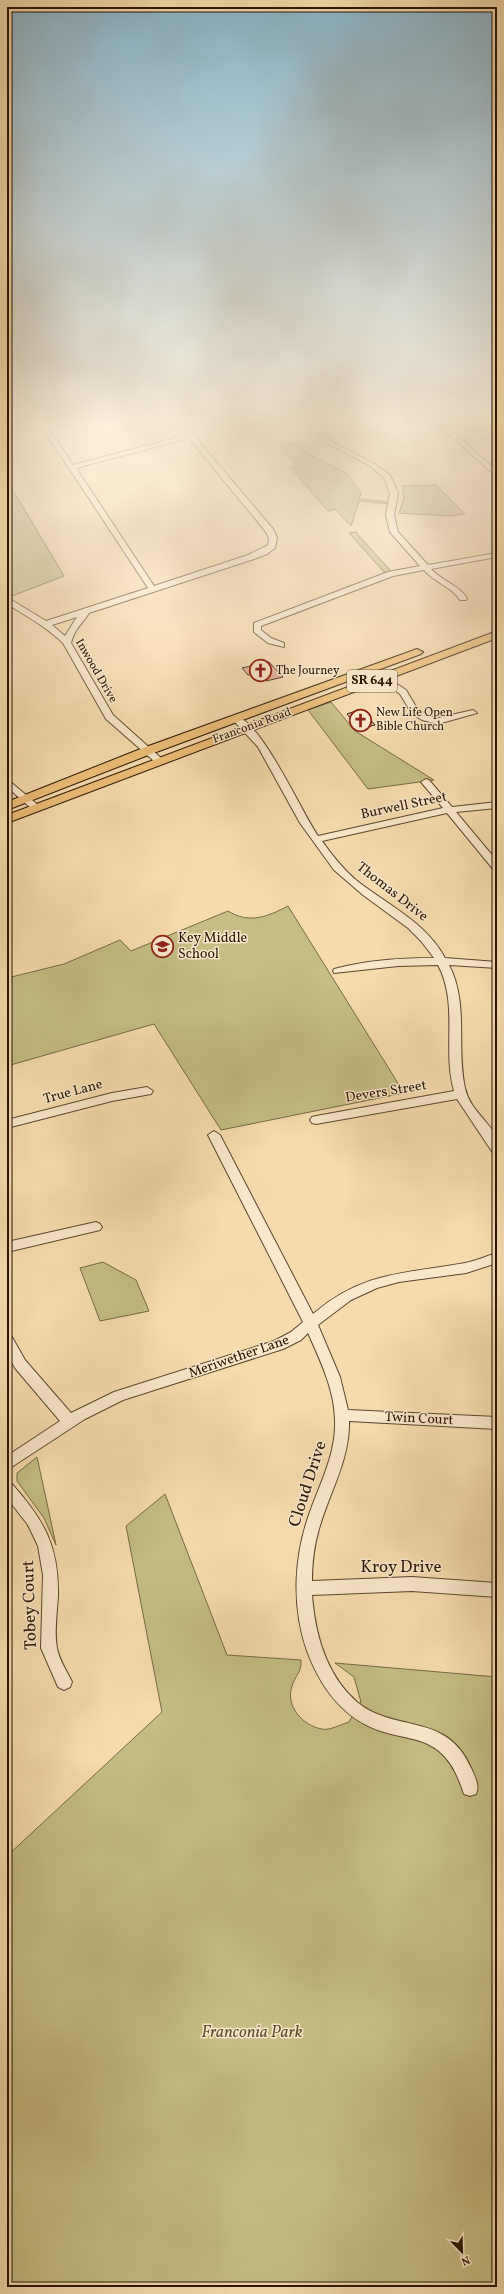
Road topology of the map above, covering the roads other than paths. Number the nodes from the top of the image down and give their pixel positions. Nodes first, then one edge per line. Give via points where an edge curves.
1 (110, 525) edge
2 (265, 525) edge
3 (392, 525) edge
4 (497, 556) edge
5 (426, 568) junction
6 (152, 589) junction
7 (463, 598) dead end
8 (7, 601) edge
9 (87, 611) junction
10 (497, 623) edge
11 (46, 624) junction
12 (497, 634) edge
13 (67, 643) junction
14 (281, 645) dead end
15 (382, 677) junction
16 (341, 680) junction
17 (349, 689) junction
18 (473, 714) dead end
19 (236, 719) junction
20 (247, 728) junction
21 (147, 751) junction
22 (158, 760) junction
23 (7, 782) edge
24 (426, 782) dead end
25 (26, 798) junction
26 (497, 805) edge
27 (7, 806) edge
28 (35, 807) junction
29 (450, 810) junction
30 (7, 819) edge
31 (317, 839) junction
32 (497, 867) edge
33 (441, 960) junction
34 (497, 965) edge
35 (338, 971) dead end
36 (147, 1091) dead end
37 (460, 1094) junction
38 (316, 1120) dead end
39 (7, 1124) edge
40 (214, 1135) dead end
41 (497, 1150) edge
42 (96, 1227) dead end
43 (7, 1247) edge
44 (497, 1258) edge
45 (310, 1324) junction
46 (7, 1341) edge
47 (342, 1415) junction
48 (70, 1422) junction
49 (497, 1423) edge
50 (7, 1464) edge
51 (7, 1488) edge
52 (304, 1588) junction
53 (497, 1590) edge
54 (64, 1682) dead end
55 (470, 1788) dead end

1 - 6 street
2 - 6 street via 274,542 261,554
3 - 5 street via 398,538
4 - 5 street
5 - 7 street
5 - 14 street via 391,574 257,624 260,634 268,641
6 - 9 street
8 - 11 street, Inwood Drive
9 - 11 street
9 - 13 street via 68,632
10 - 16 main road, Franconia Road / SR 644
11 - 13 street, Inwood Drive
12 - 15 main road, Franconia Road / SR 644
13 - 21 street, Inwood Drive via 109,717
15 - 17 main road, Franconia Road / SR 644
15 - 18 street via 402,692 415,712 425,718 438,721
16 - 17 main road
16 - 19 main road, Franconia Road / SR 644
17 - 20 main road, Franconia Road / SR 644
19 - 20 street, Thomas Drive
19 - 21 main road, Franconia Road / SR 644
20 - 22 main road, Franconia Road / SR 644
20 - 31 street, Thomas Drive via 267,751 292,801
21 - 22 street, Inwood Drive
21 - 25 main road, Franconia Road / SR 644
22 - 28 main road, Franconia Road / SR 644
23 - 25 street
24 - 29 street
25 - 27 main road, Franconia Road / SR 644
25 - 28 street
26 - 29 street, Burwell Street
28 - 30 main road, Franconia Road / SR 644
29 - 31 street, Burwell Street
29 - 32 street
31 - 33 street, Thomas Drive via 344,874 412,924 427,939
33 - 34 street
33 - 35 street via 391,962
33 - 37 street, Thomas Drive via 454,994
36 - 39 street, True Lane via 120,1094
37 - 38 street, Devers Street
37 - 41 street, Thomas Drive
40 - 45 street, Cloud Drive
42 - 43 street
44 - 45 street, Meriwether Lane via 466,1268 399,1277 374,1284 346,1296
45 - 47 street, Cloud Drive via 333,1372
45 - 48 street, Meriwether Lane via 296,1336 269,1349 119,1396
46 - 48 street via 20,1364
47 - 49 street, Twin Court
47 - 52 street, Cloud Drive via 339,1453 332,1479 310,1534
48 - 50 street, Meriwether Lane
51 - 54 street, Tobey Court via 32,1518 46,1544 51,1575 49,1648
52 - 53 street, Kroy Drive via 412,1584
52 - 55 street, Cloud Drive via 307,1618 315,1648 322,1668 335,1691 354,1709 376,1722 416,1731 446,1744 461,1764

